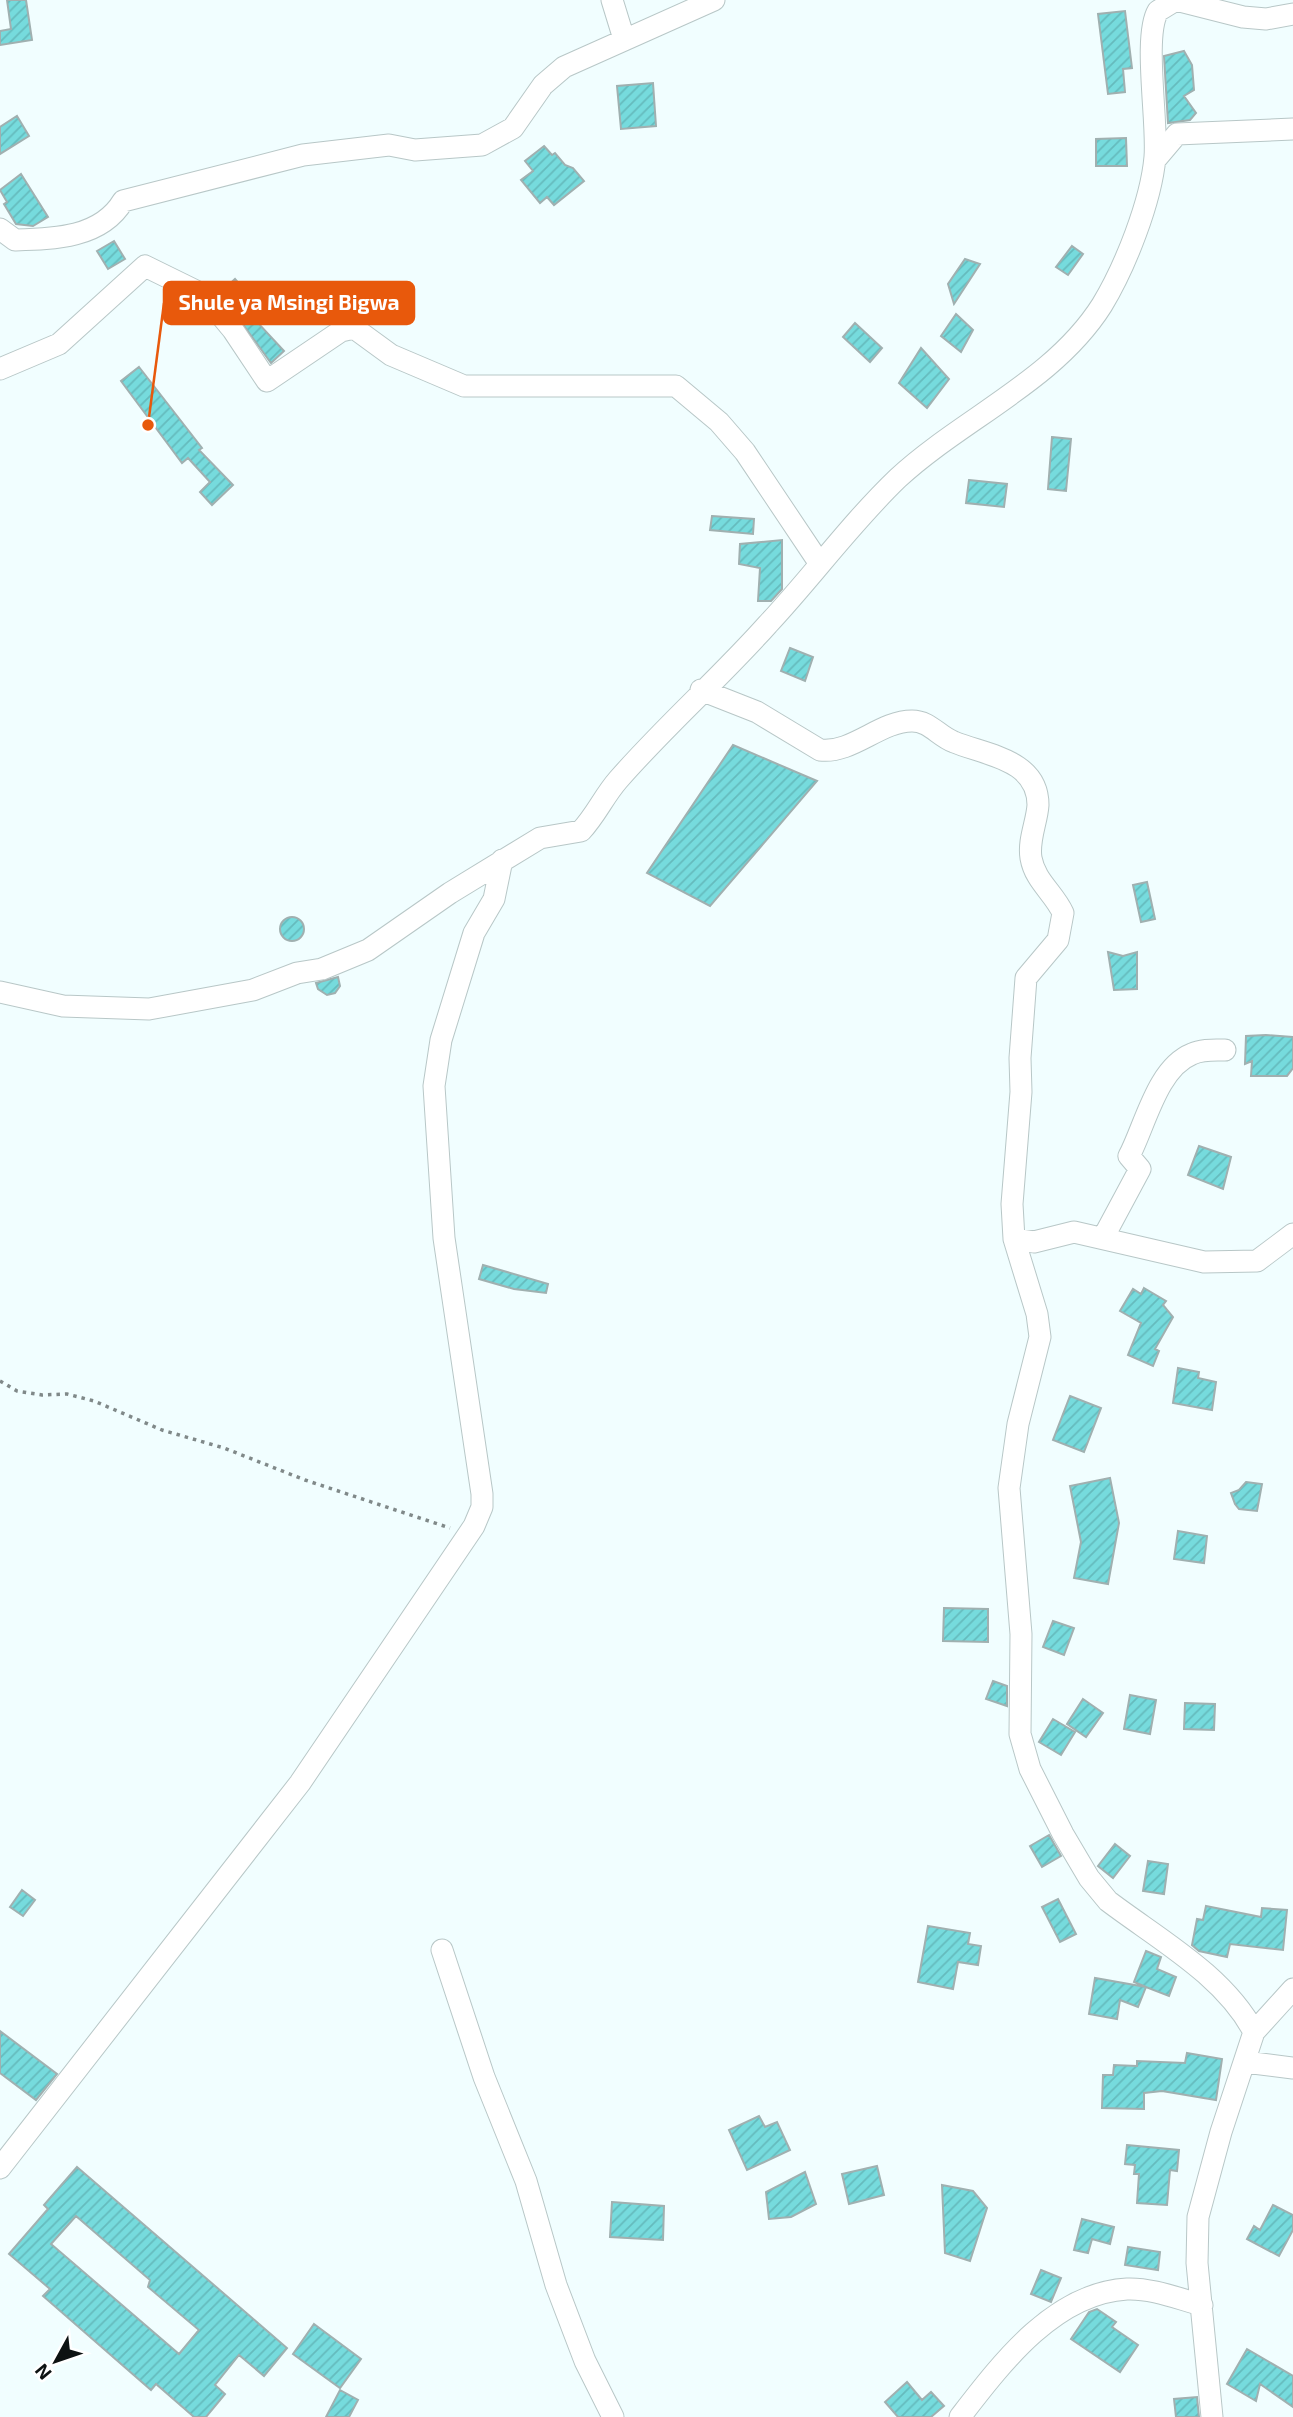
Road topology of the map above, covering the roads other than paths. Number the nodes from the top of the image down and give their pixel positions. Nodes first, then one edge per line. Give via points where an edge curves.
1 (612, 0) edge
2 (714, 0) edge
3 (1293, 14) edge
4 (624, 39) junction
5 (1293, 130) edge
6 (1155, 160) junction
7 (0, 229) edge
8 (0, 369) edge
9 (820, 564) junction
10 (701, 690) junction
11 (502, 860) junction
12 (0, 992) edge
13 (1225, 1049) dead end
14 (1293, 1234) edge
15 (1102, 1238) junction
16 (1014, 1239) junction
17 (442, 1950) dead end
18 (1293, 1989) edge
19 (1254, 2032) junction
20 (1245, 2062) junction
21 (1293, 2068) edge
22 (0, 2168) edge
23 (1202, 2305) junction
24 (613, 2417) edge
25 (960, 2417) edge
26 (1212, 2417) edge

1 - 4 street
2 - 4 street
3 - 6 street via 1243,17 1177,0 1158,10 1152,32
4 - 7 street via 565,67 543,85 513,128 482,145 415,150 389,145 303,155 123,201 113,218 80,233 15,240
5 - 6 street via 1177,134
6 - 9 street via 1142,213 1118,273 1102,305 1074,342 1056,360 931,448
8 - 9 street via 59,344 145,266 204,295 267,381 341,331 354,328 391,355 464,386 676,386 719,422 745,452
9 - 10 street via 768,625
10 - 11 street via 617,781 581,831 540,838
10 - 16 street via 757,712 820,750 850,744 899,722 923,722 953,742 1004,757 1021,769 1036,792 1031,858 1041,883 1063,913 1058,940 1026,978 1012,1204
11 - 12 street via 368,950 253,990 149,1009 63,1006
11 - 22 street via 494,899 474,933 445,1026 434,1086 444,1238 481,1511 300,1783
13 - 15 street via 1193,1053 1166,1078 1129,1156 1140,1169
14 - 15 street via 1257,1261 1204,1262
15 - 16 street via 1074,1232 1034,1242
16 - 19 street via 1040,1337 1018,1424 1009,1488 1021,1634 1023,1750 1046,1803 1095,1887 1203,1972 1243,2013
17 - 24 street via 484,2077 526,2181 556,2285 585,2361
18 - 19 street
19 - 20 street
20 - 21 street
20 - 23 street via 1198,2217 1195,2246
23 - 25 street via 1130,2288 1089,2297 1050,2321 1009,2357
23 - 26 street

